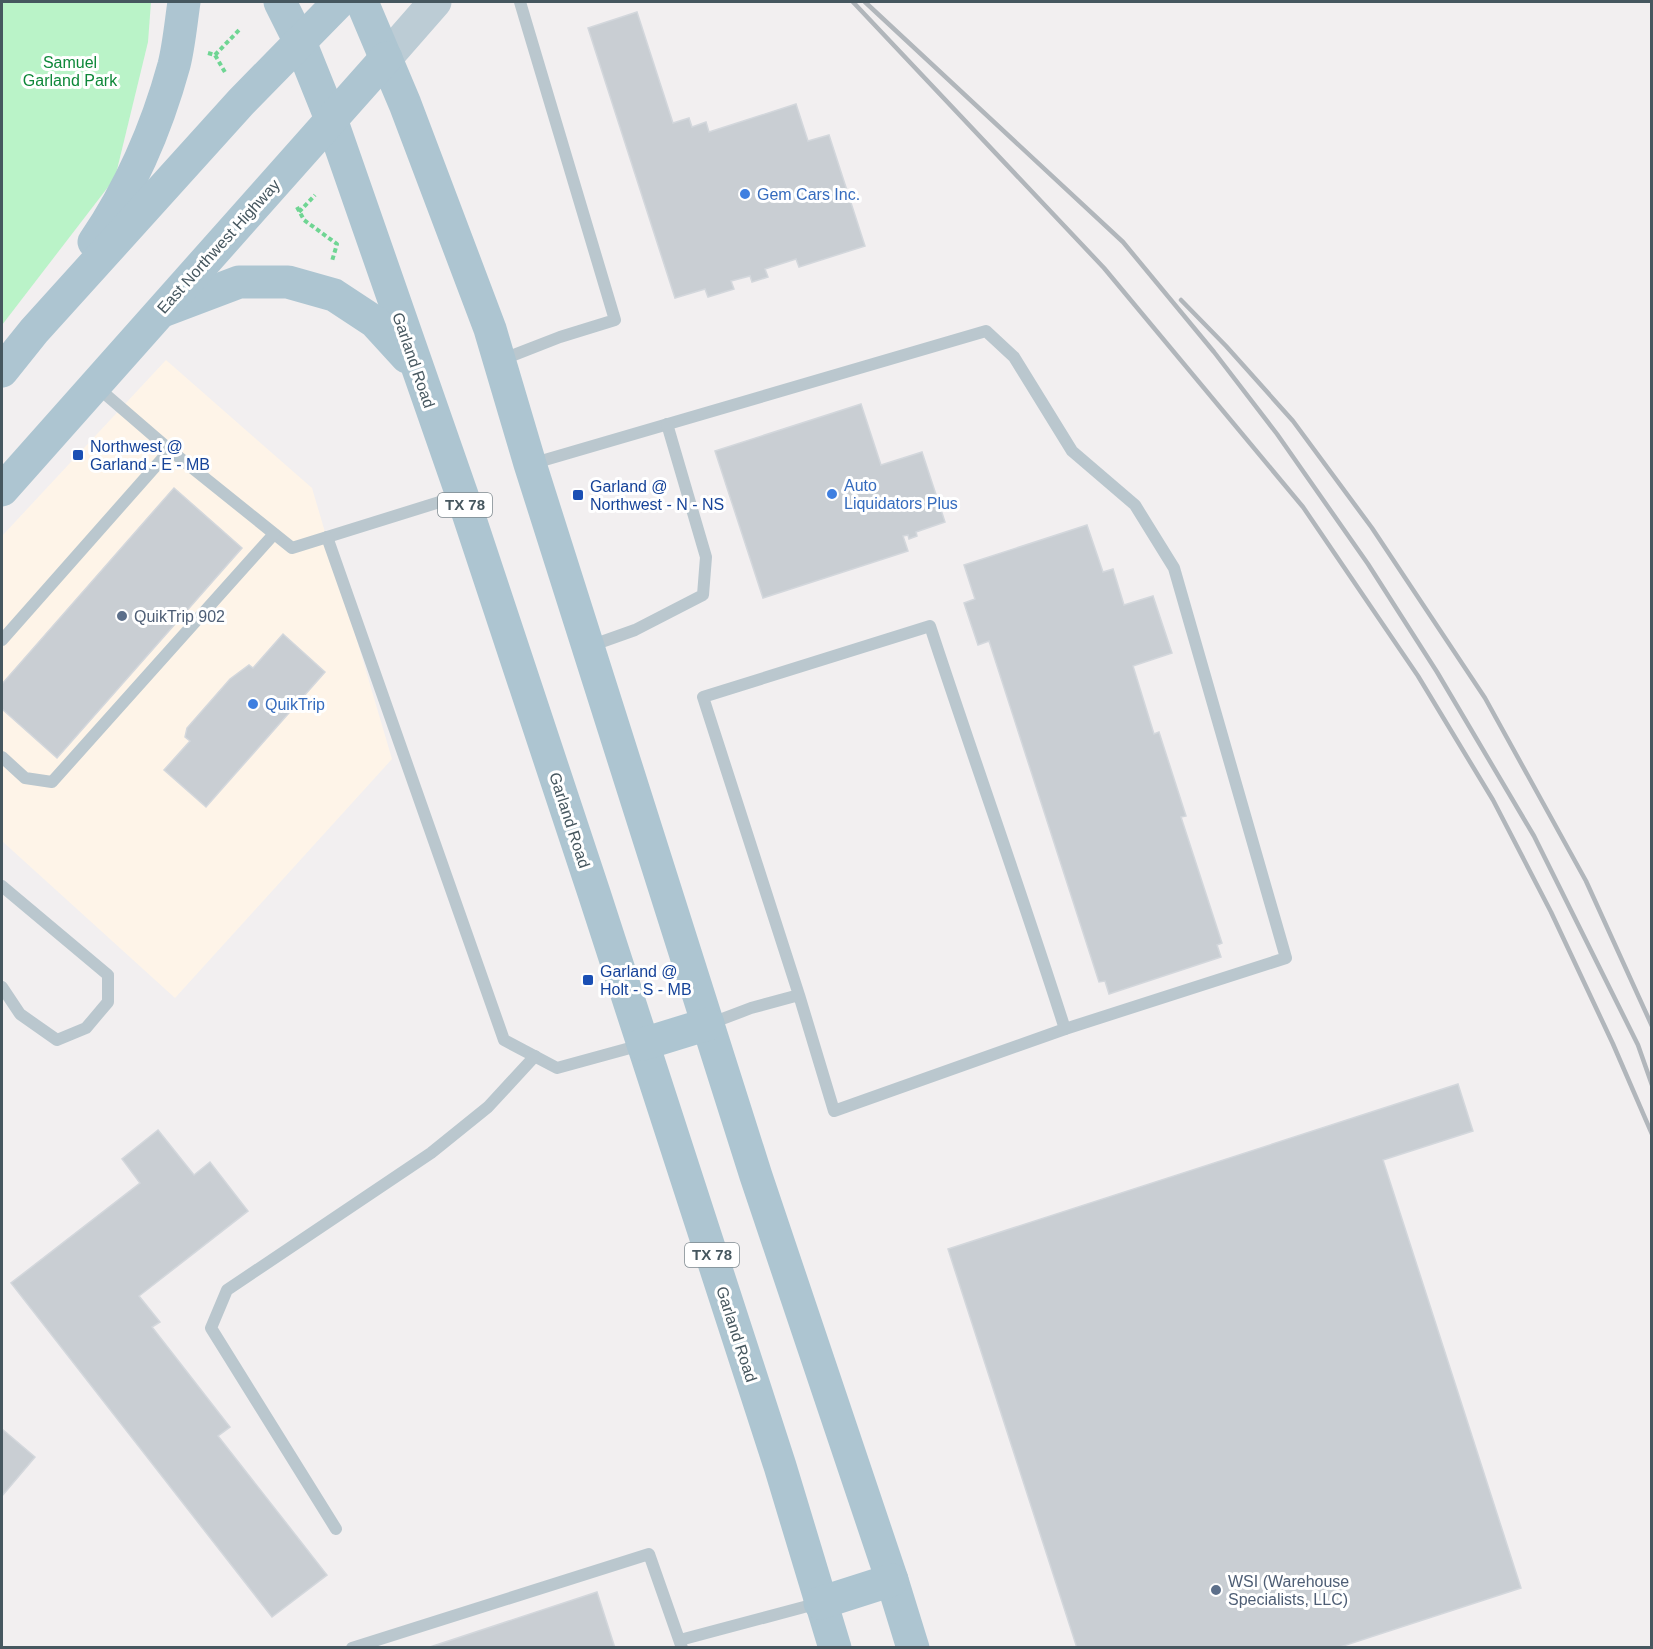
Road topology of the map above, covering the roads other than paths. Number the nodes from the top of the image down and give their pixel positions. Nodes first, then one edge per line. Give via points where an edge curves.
1 (184, 2) edge
2 (280, 2) edge
3 (339, 2) edge
4 (362, 2) edge
5 (435, 2) edge
6 (520, 2) edge
7 (300, 42) junction
8 (386, 58) junction
9 (331, 119) junction
10 (160, 311) junction
11 (34, 331) junction
12 (500, 360) junction
13 (417, 369) junction
14 (2, 371) edge
15 (95, 385) junction
16 (667, 424) junction
17 (170, 450) junction
18 (530, 464) junction
19 (2, 490) edge
20 (462, 495) junction
21 (274, 534) junction
22 (327, 537) junction
23 (2, 640) edge
24 (589, 646) junction
25 (2, 757) edge
26 (2, 886) edge
27 (2, 987) edge
28 (799, 995) junction
29 (708, 1024) junction
30 (1065, 1029) junction
31 (643, 1044) junction
32 (535, 1056) junction
33 (336, 1529) dead end
34 (892, 1580) junction
35 (820, 1603) junction
36 (681, 1644) edge
37 (352, 1647) edge
38 (835, 1647) edge
39 (913, 1647) edge

1 - 11 main road via 174,64 134,169 114,212
2 - 7 main road, Garland Road / TX 78
3 - 7 main road
4 - 8 main road
5 - 8 main road, East Northwest Highway
6 - 12 lane via 615,320
7 - 9 main road, Garland Road / TX 78
7 - 11 main road
8 - 9 main road, East Northwest Highway
8 - 12 main road
9 - 10 main road, East Northwest Highway
9 - 13 main road, Garland Road / TX 78
10 - 13 main road via 239,282 288,282 334,295 375,322
10 - 15 main road, East Northwest Highway
11 - 14 main road
12 - 18 main road
13 - 20 main road, Garland Road / TX 78
15 - 17 lane
15 - 19 main road, East Northwest Highway
16 - 18 lane
16 - 24 lane via 706,558 703,595 635,630
16 - 30 lane via 986,331 1014,357 1072,451 1135,506 1174,568 1286,958
17 - 21 lane
17 - 23 lane
18 - 24 main road
20 - 22 lane
20 - 31 main road, Garland Road / TX 78
21 - 22 lane via 292,548
21 - 25 lane via 52,782 25,778
22 - 32 lane via 504,1040
24 - 29 main road
26 - 27 lane via 108,975 108,1002 86,1028 57,1040 20,1014
28 - 29 lane
28 - 30 lane via 834,1111
28 - 30 lane via 703,697 930,626
29 - 31 main road
29 - 34 main road
31 - 32 lane via 557,1068
31 - 35 main road, Garland Road / TX 78 via 780,1466
32 - 33 lane via 488,1107 431,1153 227,1290 211,1328
34 - 35 main road
34 - 39 main road
35 - 36 lane
35 - 38 main road, Garland Road / TX 78
36 - 37 lane via 649,1554

